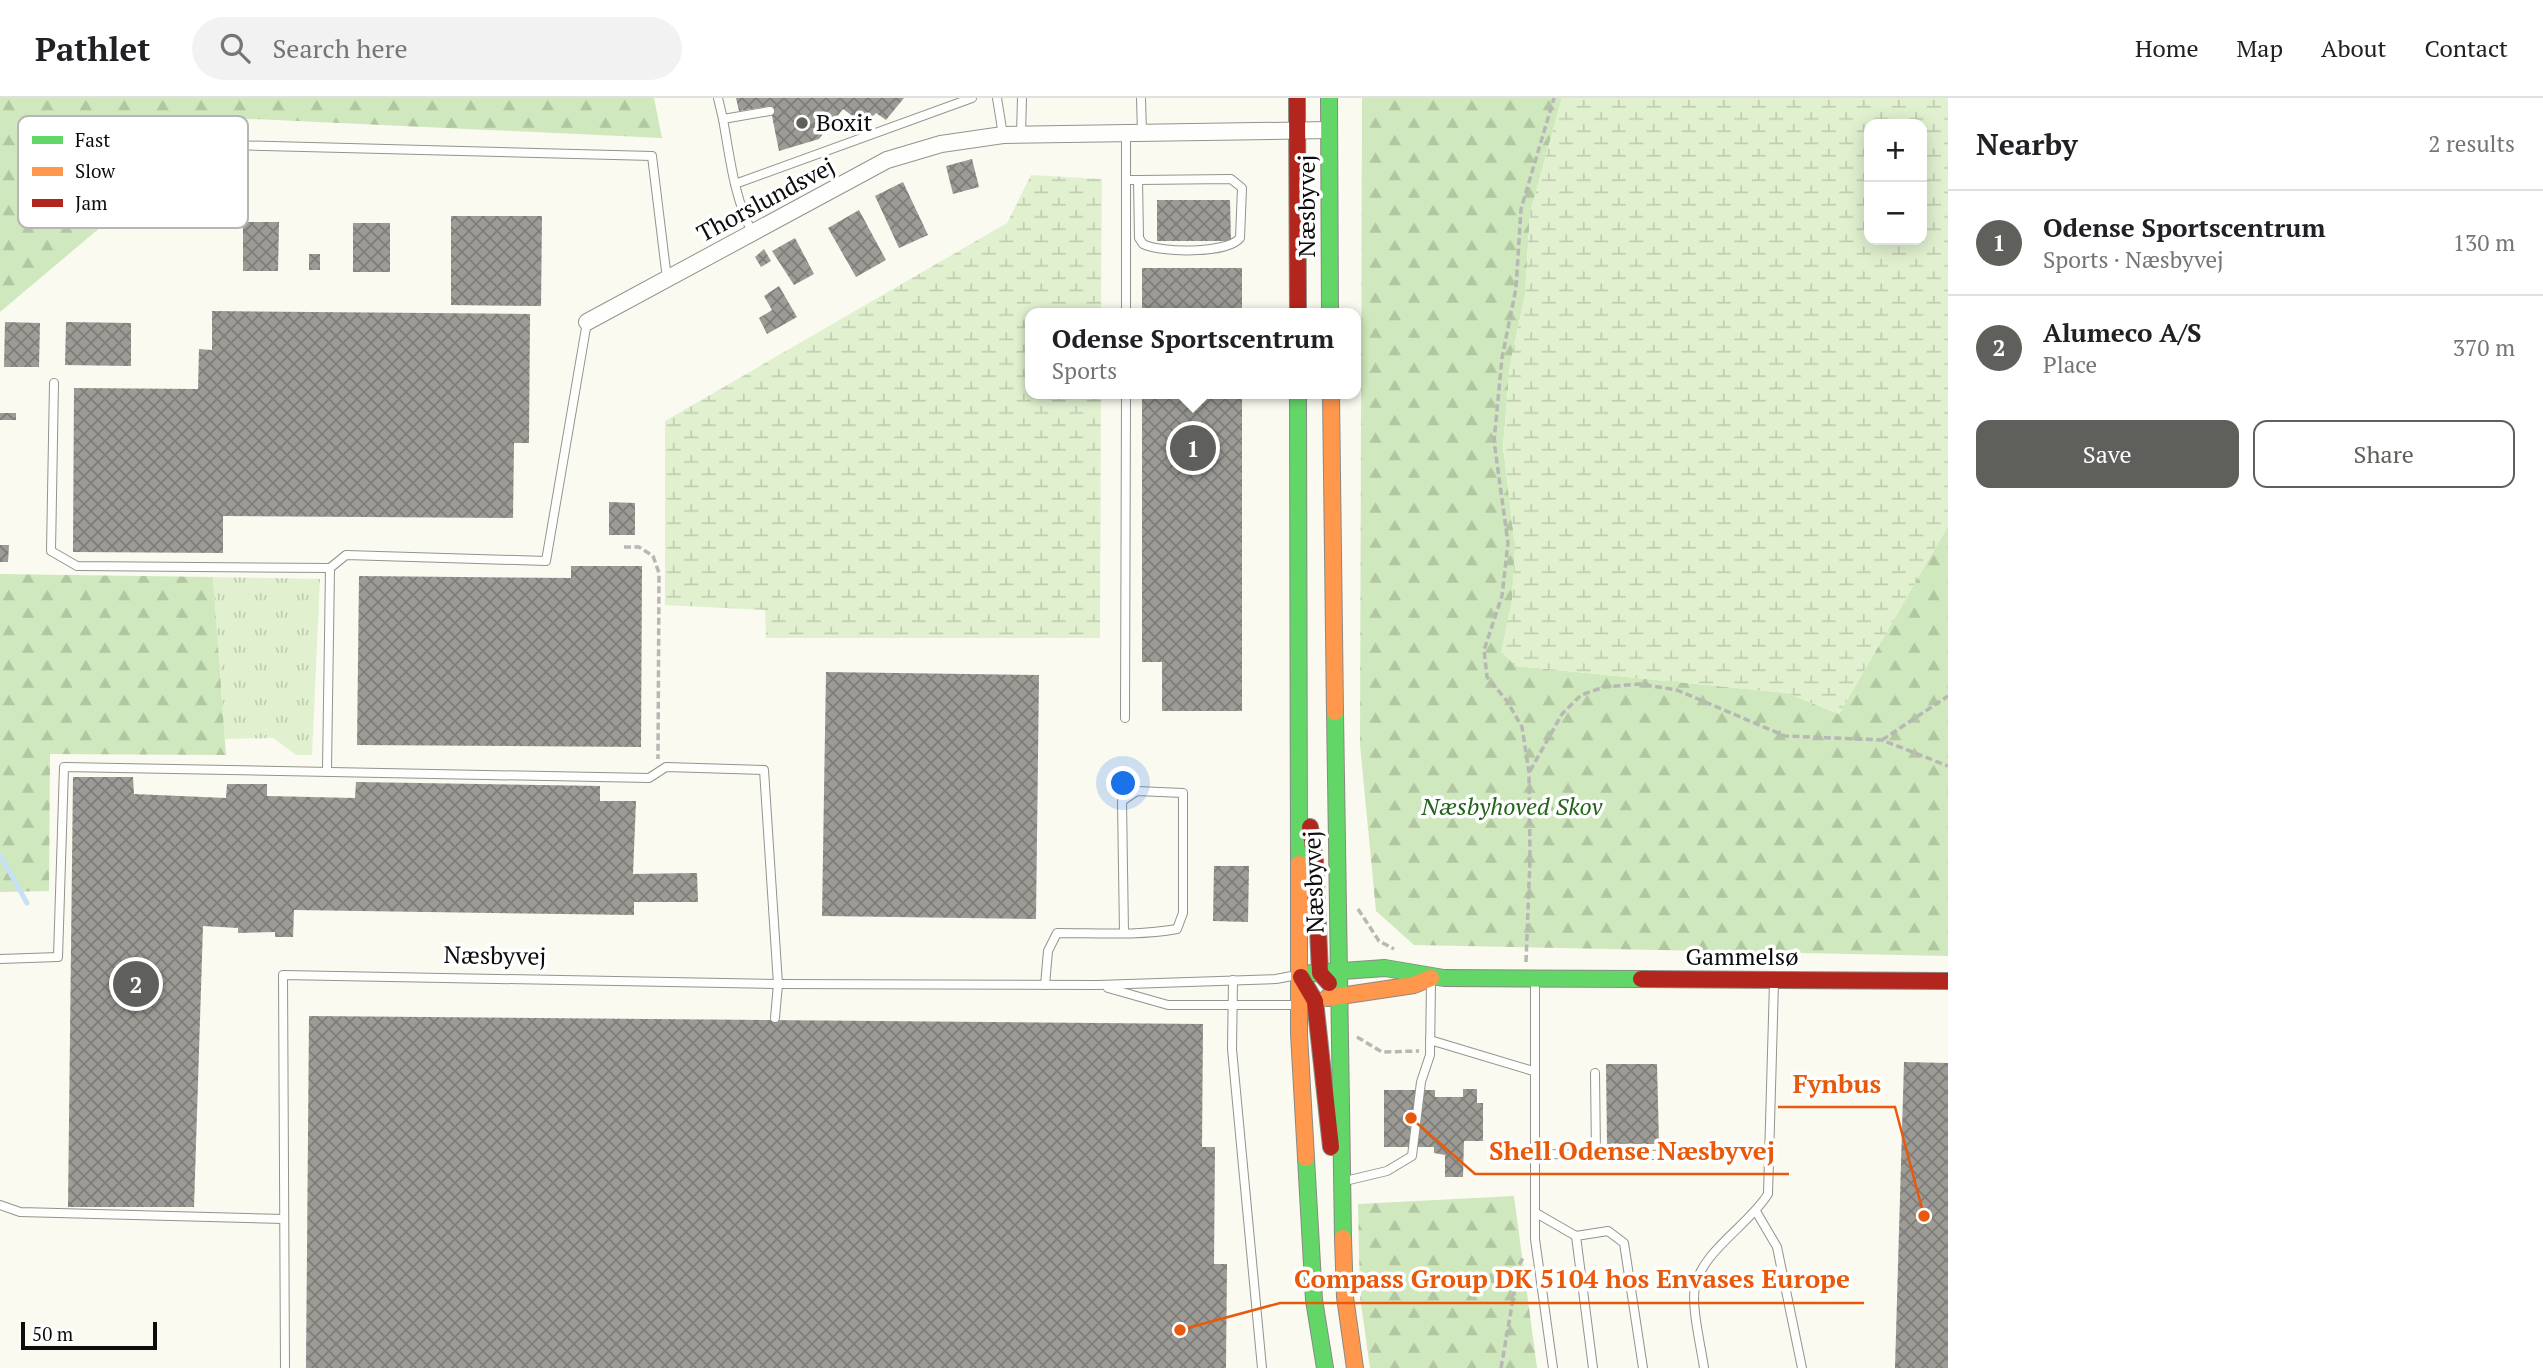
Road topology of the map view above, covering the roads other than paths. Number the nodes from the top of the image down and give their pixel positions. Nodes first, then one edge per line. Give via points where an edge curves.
1 (718, 98) edge
2 (972, 98) edge
3 (997, 98) edge
4 (1022, 98) edge
5 (1141, 98) edge
6 (1297, 98) edge
7 (1329, 98) edge
8 (769, 111) dead end
9 (723, 118) junction
10 (1329, 130) junction
11 (1297, 131) junction
12 (1134, 133) junction
13 (1021, 134) junction
14 (1003, 135) junction
15 (248, 145) edge
16 (1126, 180) junction
17 (1138, 180) junction
18 (735, 184) junction
19 (753, 234) junction
20 (667, 279) junction
21 (1126, 308) edge
22 (1298, 308) edge
23 (1330, 308) edge
24 (587, 322) joint
25 (54, 383) dead end
26 (1126, 399) edge
27 (1298, 399) edge
28 (1331, 399) edge
29 (330, 568) junction
30 (1125, 718) dead end
31 (1299, 752) junction
32 (327, 770) junction
33 (1124, 933) junction
34 (0, 960) edge
35 (1340, 970) junction
36 (1320, 973) junction
37 (1300, 974) junction
38 (1431, 978) junction
39 (1535, 979) junction
40 (1233, 980) junction
41 (1774, 980) junction
42 (1948, 981) edge
43 (778, 984) junction
44 (1045, 985) junction
45 (1098, 985) junction
46 (1339, 995) junction
47 (1307, 1003) junction
48 (1233, 1005) junction
49 (775, 1018) dead end
50 (1430, 1040) junction
51 (1534, 1071) junction
52 (1595, 1073) dead end
53 (1534, 1154) junction
54 (1596, 1154) junction
55 (1675, 1154) dead end
56 (1342, 1182) junction
57 (0, 1205) edge
58 (1536, 1213) junction
59 (1757, 1213) junction
60 (284, 1219) junction
61 (1576, 1236) junction
62 (285, 1368) edge
63 (1262, 1368) edge
64 (1325, 1368) edge
65 (1354, 1368) edge
66 (1553, 1368) edge
67 (1593, 1368) edge
68 (1643, 1368) edge
69 (1704, 1368) edge
70 (1802, 1368) edge

1 - 9 lane
2 - 18 lane
3 - 14 lane
4 - 13 lane
5 - 12 lane
6 - 11 street, Næsbyvej
7 - 10 street, Næsbyvej
8 - 9 lane
9 - 18 lane
10 - 11 street, Thorslundsvej
10 - 23 street, Næsbyvej
11 - 12 street, Thorslundsvej
11 - 22 street, Næsbyvej
12 - 13 street, Thorslundsvej
12 - 16 lane
13 - 14 street, Thorslundsvej
14 - 19 street, Thorslundsvej via 941,144 887,160
15 - 20 lane via 652,156
16 - 17 lane
16 - 21 lane
17 - 17 lane via 1231,179 1242,188 1240,238 1225,249 1157,249 1143,244 1139,238
18 - 19 lane
19 - 20 street, Thorslundsvej
20 - 24 street, Thorslundsvej
24 - 29 lane via 546,561 346,555
25 - 29 lane via 51,551 77,566
26 - 30 lane
27 - 31 street, Næsbyvej
28 - 35 street, Næsbyvej
29 - 32 lane
31 - 36 street via 1315,861
31 - 37 street, Næsbyvej
32 - 34 lane via 64,767 58,957
32 - 43 lane via 649,778 666,767 764,770
33 - 33 lane via 1177,929 1184,913 1183,793 1137,791 1122,801
33 - 44 lane via 1057,933 1048,951
35 - 36 street, Gammelsø
35 - 38 street, Gammelsø via 1385,968
35 - 46 street, Næsbyvej
36 - 37 street, Gammelsø
36 - 46 street
37 - 40 lane, Næsbyvej
37 - 47 street, Næsbyvej
38 - 39 street, Gammelsø
38 - 46 street, Gammelsø via 1413,985
38 - 50 lane
39 - 41 street, Gammelsø
39 - 51 lane
40 - 45 lane, Næsbyvej
40 - 48 lane
41 - 42 street, Gammelsø
41 - 59 lane via 1768,1194
43 - 44 lane, Næsbyvej
43 - 49 lane
43 - 60 lane, Næsbyvej via 283,975
44 - 45 lane, Næsbyvej
45 - 48 lane, Næsbyvej via 1168,1005
46 - 47 street, Gammelsø
46 - 56 street, Næsbyvej
47 - 48 lane, Næsbyvej
47 - 56 street via 1328,1139
47 - 64 street, Næsbyvej via 1314,1300
48 - 63 lane via 1233,1049
50 - 51 lane
50 - 56 lane via 1412,1156 1387,1171
51 - 53 lane
52 - 54 lane
53 - 54 lane
53 - 58 lane
54 - 55 lane
56 - 65 street, Næsbyvej via 1345,1297
57 - 60 lane via 20,1212
58 - 61 lane
58 - 66 lane via 1535,1239
59 - 69 lane via 1708,1260 1695,1287
59 - 70 lane via 1777,1247
60 - 62 lane, Næsbyvej
61 - 67 lane
61 - 68 lane via 1608,1231 1624,1243

